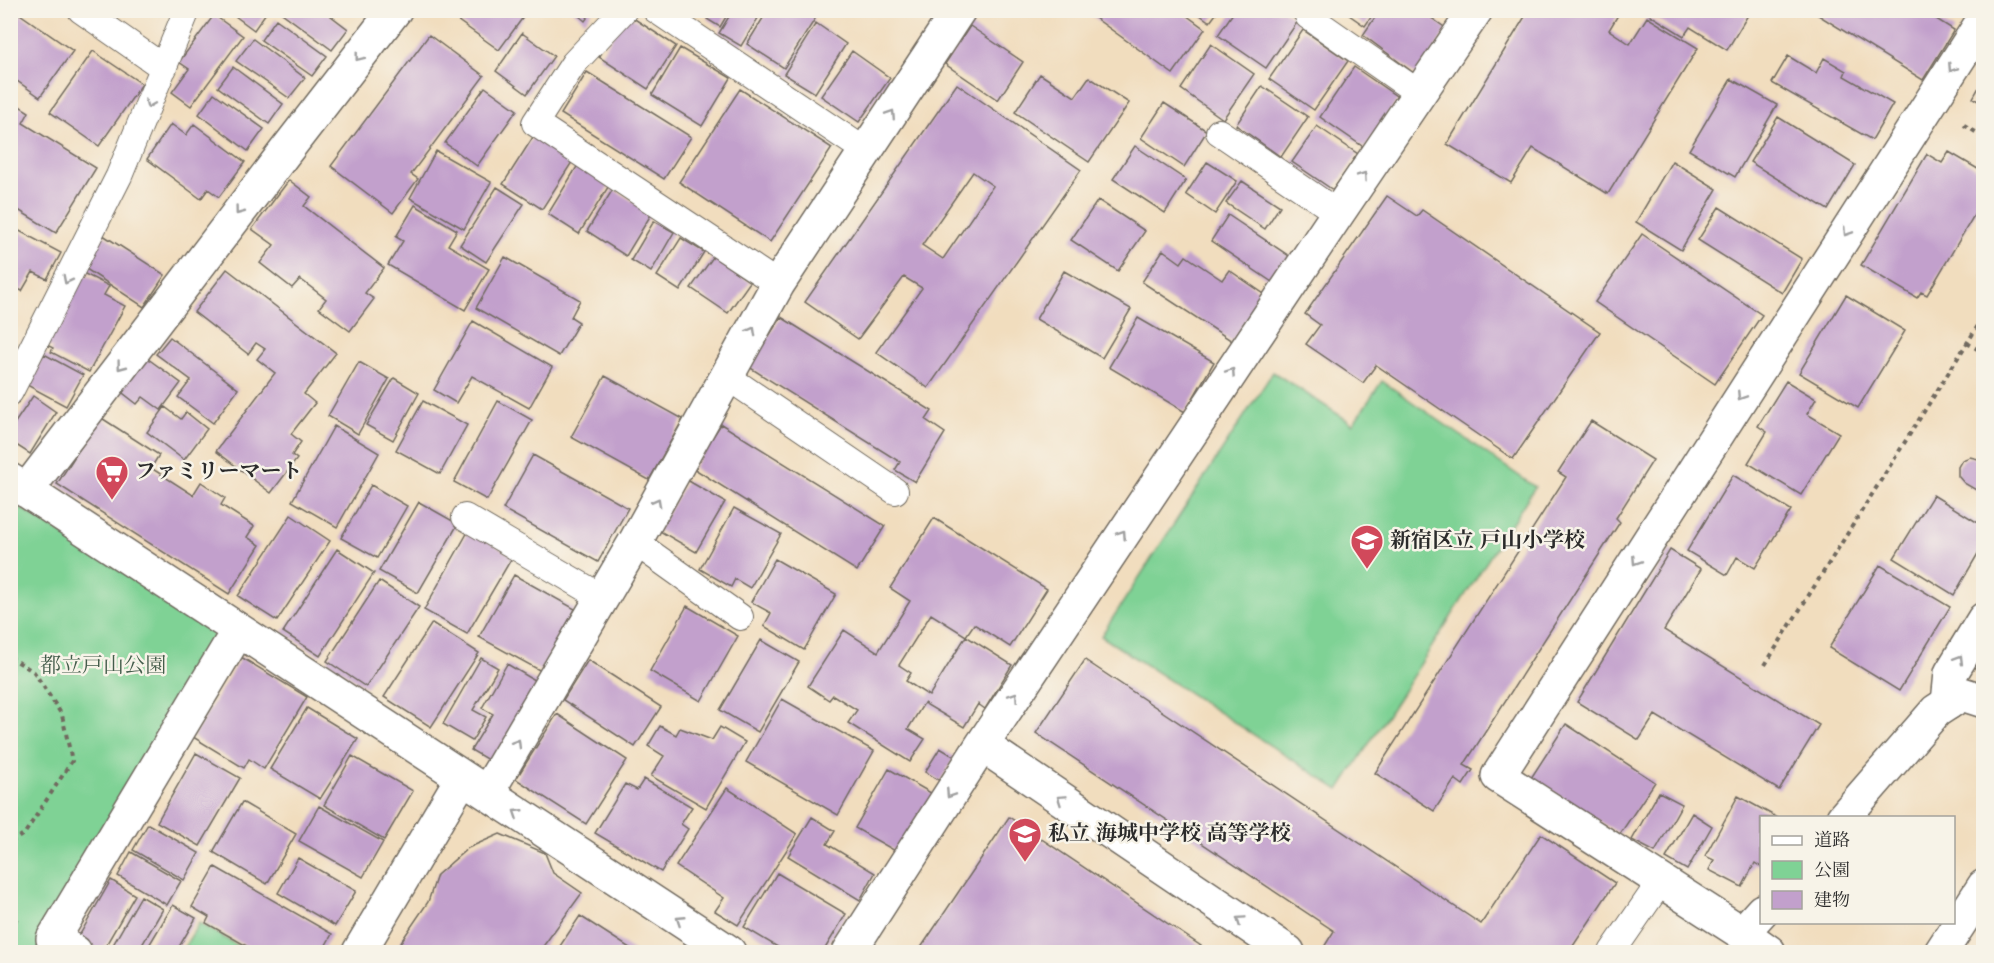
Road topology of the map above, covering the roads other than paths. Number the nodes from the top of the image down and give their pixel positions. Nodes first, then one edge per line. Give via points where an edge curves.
1 (81, 10) edge
2 (187, 10) edge
3 (395, 10) edge
4 (624, 10) edge
5 (656, 10) edge
6 (959, 10) edge
7 (1476, 10) edge
8 (1308, 16) dead end
9 (1983, 19) edge
10 (164, 68) junction
11 (1420, 94) junction
12 (1219, 132) dead end
13 (867, 152) junction
14 (1338, 213) junction
15 (778, 284) junction
16 (726, 376) junction
17 (10, 392) edge
18 (18, 486) edge
19 (895, 491) dead end
20 (465, 517) dead end
21 (635, 542) junction
22 (603, 598) junction
23 (740, 617) dead end
24 (1983, 619) edge
25 (238, 631) junction
26 (1983, 701) edge
27 (1948, 703) junction
28 (982, 745) junction
29 (474, 786) junction
30 (1845, 816) edge
31 (1661, 880) junction
32 (1983, 886) edge
33 (1752, 922) edge
34 (75, 952) edge
35 (359, 952) edge
36 (729, 952) edge
37 (849, 952) edge
38 (1288, 952) edge
39 (1612, 952) edge
40 (1769, 952) edge
41 (1941, 952) edge

1 - 10 lane
2 - 10 lane
3 -> 18 street
4 - 15 lane via 574,63 535,123
5 - 13 lane
13 -> 6 street
7 - 11 street
8 - 11 lane
9 -> 31 street via 1498,776
10 -> 17 lane via 119,176
14 -> 11 street
12 - 14 lane
13 - 15 street
28 -> 14 street
16 -> 15 street
16 - 19 lane
21 -> 16 street
18 - 25 street
20 - 22 lane
21 - 22 street
21 - 23 lane
29 -> 22 street
27 -> 24 street via 1951,673
25 - 29 street
25 - 34 street via 53,939
26 - 27 street via 1962,694
27 - 30 street via 1935,711
28 -> 37 street
38 -> 28 street
29 - 35 street
36 -> 29 street
31 - 33 street
31 - 39 lane
32 - 41 street
33 - 40 street

